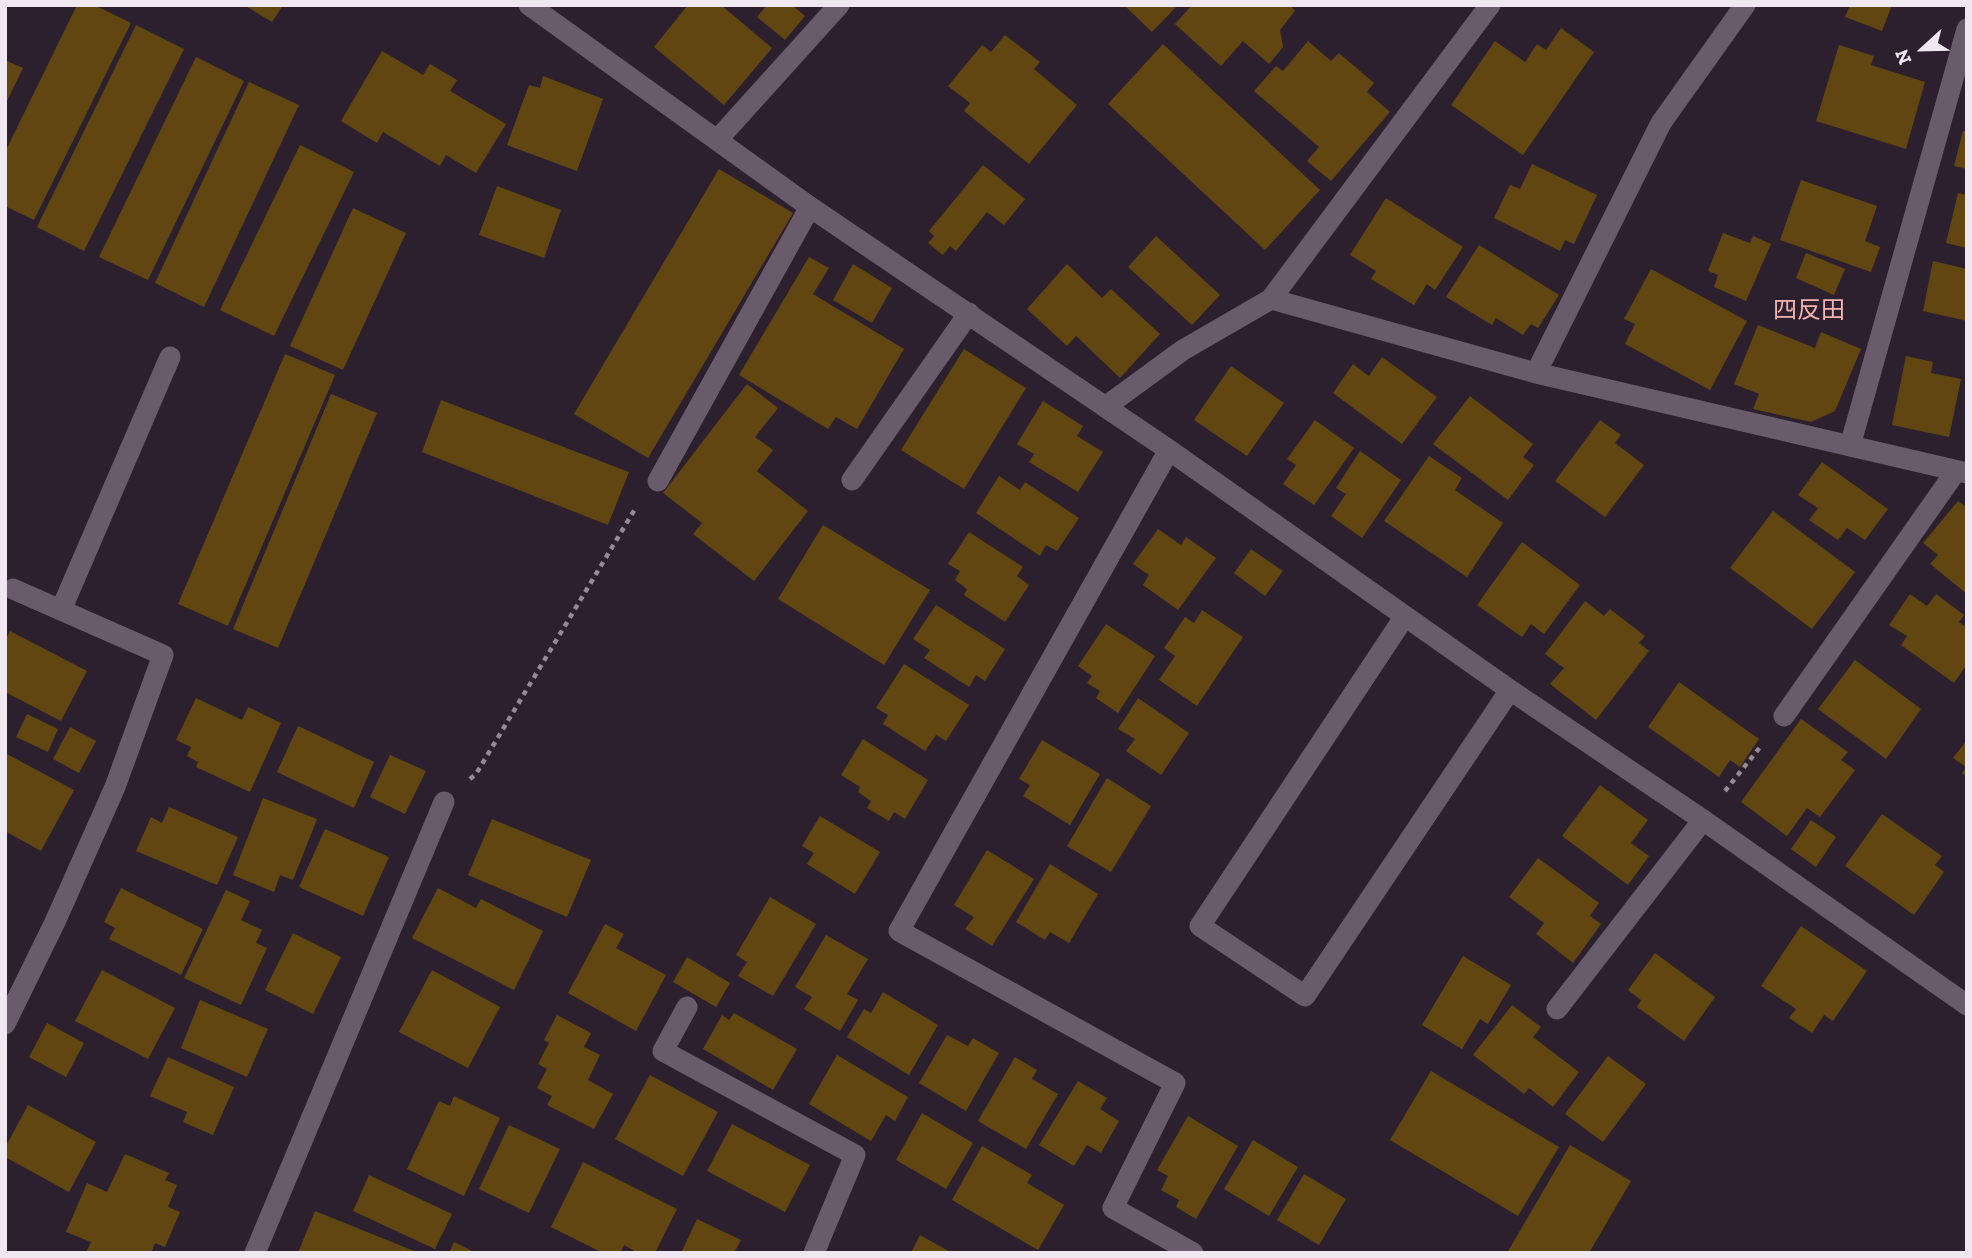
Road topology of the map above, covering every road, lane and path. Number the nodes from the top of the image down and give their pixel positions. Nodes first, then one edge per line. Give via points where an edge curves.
1 (529, 5) edge
2 (839, 5) edge
3 (1490, 5) edge
4 (1745, 5) edge
5 (1967, 29) edge
6 (718, 139) junction
7 (810, 207) junction
8 (1271, 299) junction
9 (969, 313) junction
10 (170, 357) dead end
11 (1536, 373) junction
12 (1105, 407) junction
13 (1850, 446) junction
14 (1170, 450) junction
15 (1961, 472) edge
16 (852, 480) dead end
17 (658, 481) joint
18 (13, 589) dead end
19 (61, 610) junction
20 (1405, 616) junction
21 (1510, 690) junction
22 (1784, 716) joint
23 (444, 802) joint
24 (1703, 820) junction
25 (1967, 1004) edge
26 (687, 1007) dead end
27 (1557, 1009) dead end
28 (5, 1024) edge
29 (255, 1253) edge
30 (814, 1253) edge
31 (1193, 1253) edge

1 - 6 street
2 - 6 street
3 - 8 street
4 - 11 street via 1661,123
5 - 13 street
6 - 7 street
7 - 9 street
7 - 17 street
8 - 11 street
8 - 12 street via 1183,350
9 - 12 street
9 - 16 street
10 - 19 street
11 - 13 street
12 - 14 street
13 - 15 street
14 - 20 street
14 - 31 street via 899,931 1175,1083 1112,1208
15 - 22 street
17 - 23 path via 629,518 476,774
18 - 19 street
19 - 28 street via 163,655 116,787
20 - 21 street
20 - 21 street via 1200,926 1305,996
21 - 24 street
22 - 24 path
23 - 29 street
24 - 25 street
24 - 27 street
26 - 30 street via 663,1051 855,1155

